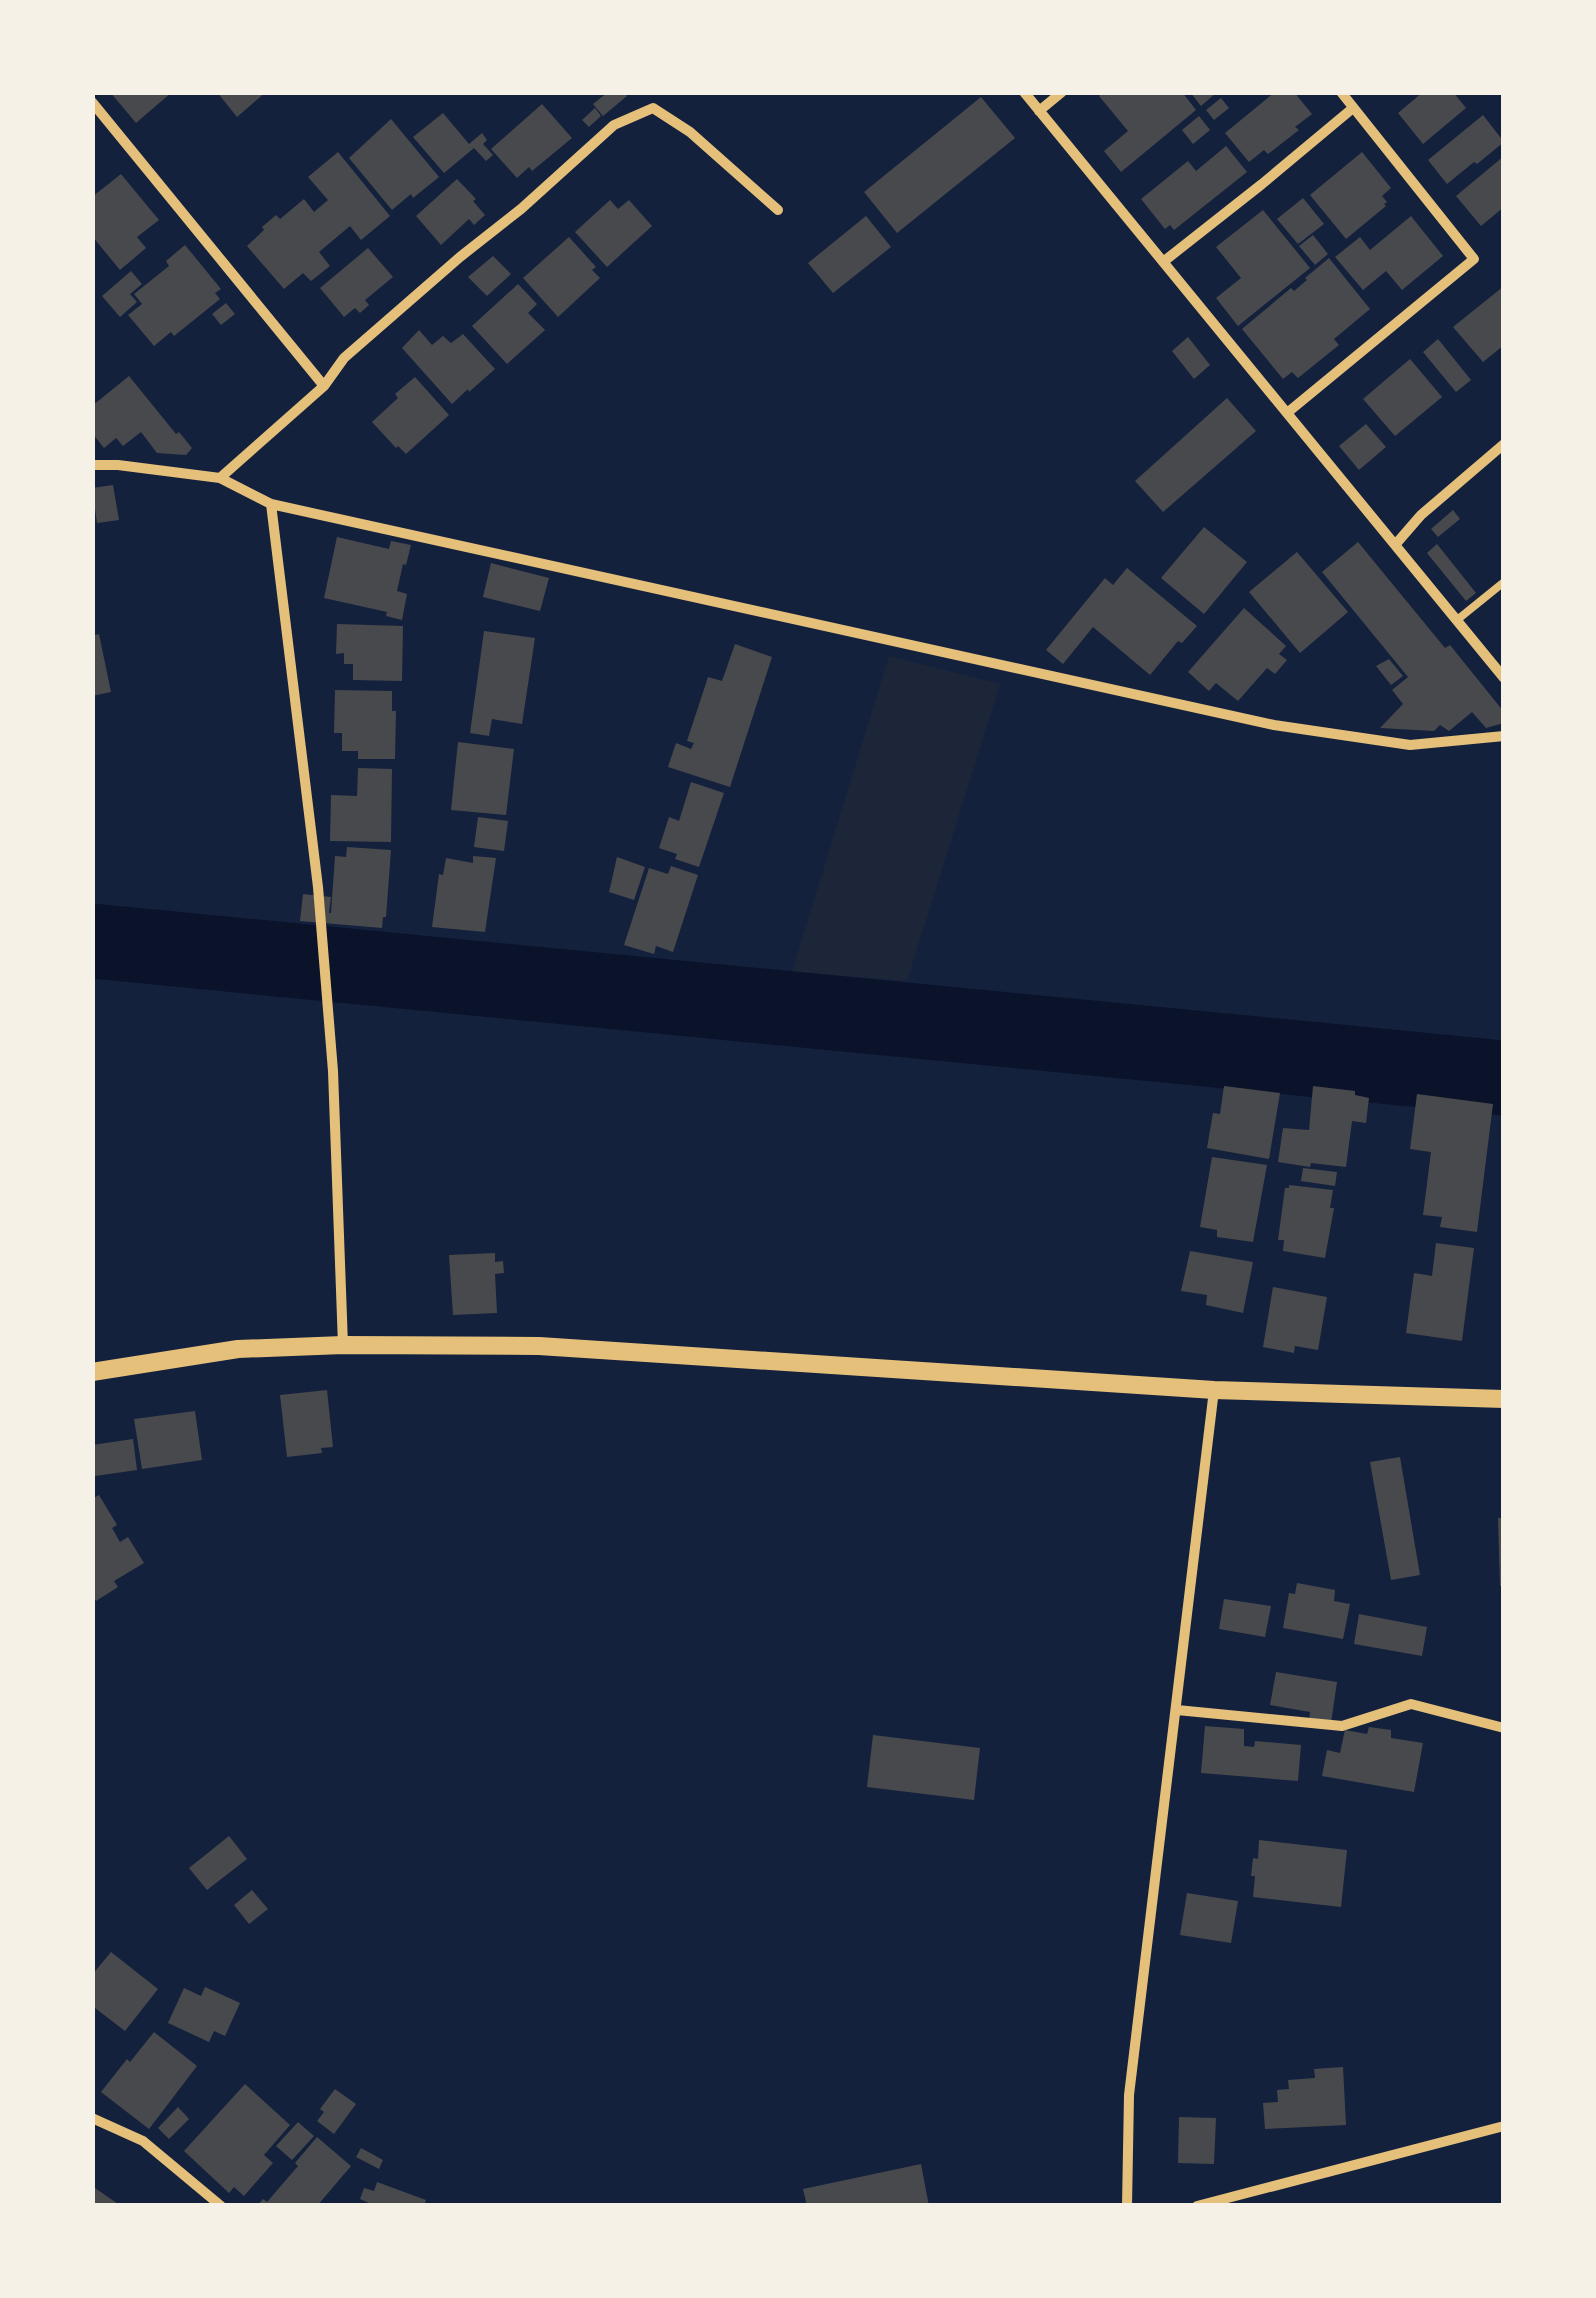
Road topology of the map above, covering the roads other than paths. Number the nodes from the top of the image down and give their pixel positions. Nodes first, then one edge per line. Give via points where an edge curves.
1 (1024, 92) edge
2 (1062, 92) edge
3 (1341, 92) edge
4 (92, 102) edge
5 (1354, 108) junction
6 (1039, 110) junction
7 (778, 210) dead end
8 (1163, 262) junction
9 (324, 386) junction
10 (1287, 413) junction
11 (1504, 444) edge
12 (92, 465) edge
13 (220, 478) junction
14 (271, 504) junction
15 (1395, 545) junction
16 (1504, 582) edge
17 (1457, 620) junction
18 (1504, 678) edge
19 (1504, 736) edge
20 (342, 1345) junction
21 (92, 1372) edge
22 (1214, 1390) junction
23 (1504, 1399) edge
24 (1177, 1710) junction
25 (1504, 1728) edge
26 (92, 2118) edge
27 (1504, 2126) edge
28 (220, 2206) edge
29 (1126, 2206) edge
30 (1197, 2206) edge

1 - 6 street
2 - 6 street
3 - 5 street
4 - 9 street
5 - 8 street
5 - 10 street via 1474,259
6 - 8 street
7 - 9 street via 653,108 614,125 344,358
8 - 10 street
9 - 13 street
10 - 15 street
11 - 15 street
12 - 13 street
13 - 14 street
14 - 19 street via 1274,725 1410,745
14 - 20 street via 318,887 333,1071
15 - 17 street
16 - 17 lane
17 - 18 street
20 - 21 street via 238,1349
20 - 22 street via 539,1346
22 - 23 street
22 - 24 street
24 - 25 street via 1342,1726 1411,1704
24 - 29 street via 1129,2095
26 - 28 street via 142,2140
27 - 30 street

